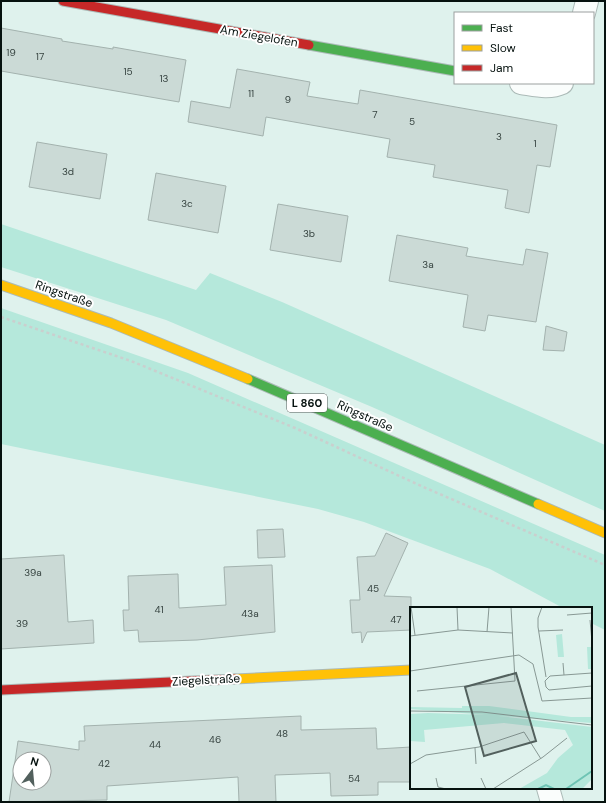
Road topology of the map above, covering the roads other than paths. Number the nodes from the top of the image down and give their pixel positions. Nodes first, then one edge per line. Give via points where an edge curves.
1 (63, 1) edge
2 (587, 1) edge
3 (584, 12) edge
4 (454, 71) edge
5 (527, 84) edge
6 (560, 84) edge
7 (1, 285) edge
8 (605, 533) edge
9 (410, 670) edge
10 (1, 690) edge
11 (548, 789) edge
12 (552, 802) edge

1 - 4 street, Am Ziegelofen
2 - 3 street
5 - 6 street
7 - 8 street, Ringstraße / L 860 via 111,323 266,386
9 - 10 street, Ziegelstraße
11 - 12 street

